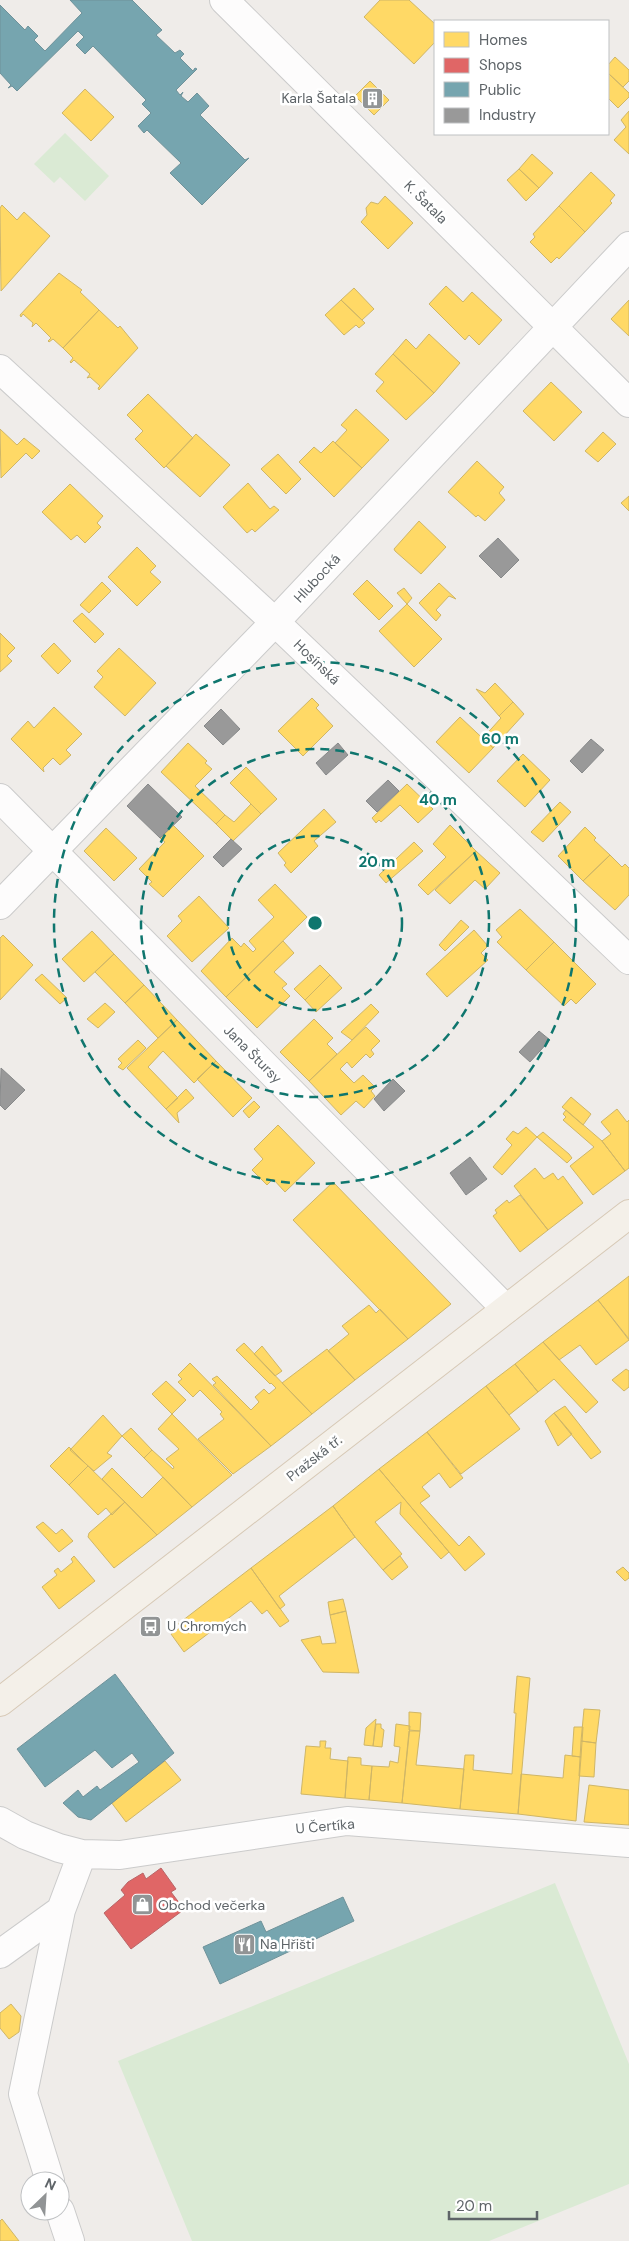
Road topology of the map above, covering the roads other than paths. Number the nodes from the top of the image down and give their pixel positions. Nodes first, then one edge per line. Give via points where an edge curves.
1 (224, 0) edge
2 (629, 246) edge
3 (552, 327) junction
4 (0, 369) edge
5 (629, 403) edge
6 (275, 622) junction
7 (0, 798) edge
8 (52, 851) junction
9 (0, 905) edge
10 (629, 960) edge
11 (629, 1214) edge
12 (506, 1309) junction
13 (0, 1702) edge
14 (0, 1821) edge
15 (629, 1843) edge
16 (82, 1854) junction
17 (61, 1910) junction
18 (0, 1954) edge
19 (47, 2171) edge
20 (63, 2221) edge
21 (70, 2241) edge

1 - 3 street, K. Šatala
2 - 3 street, Hlubocká
3 - 5 street, K. Šatala
3 - 6 street, Hlubocká
4 - 6 street, Hosínská
6 - 8 street, Hlubocká
6 - 10 street, Hosínská
7 - 8 street, Jana Štursy
8 - 9 street, Hlubocká
8 - 12 street, Jana Štursy
11 - 12 main road, Pražská tř.
12 - 13 main road, Pražská tř.
14 - 16 street, U Čertíka via 25,1835
15 - 16 street, U Čertíka via 347,1822 120,1854
16 - 17 street
17 - 18 street
17 - 19 street via 23,2094
20 - 21 street

